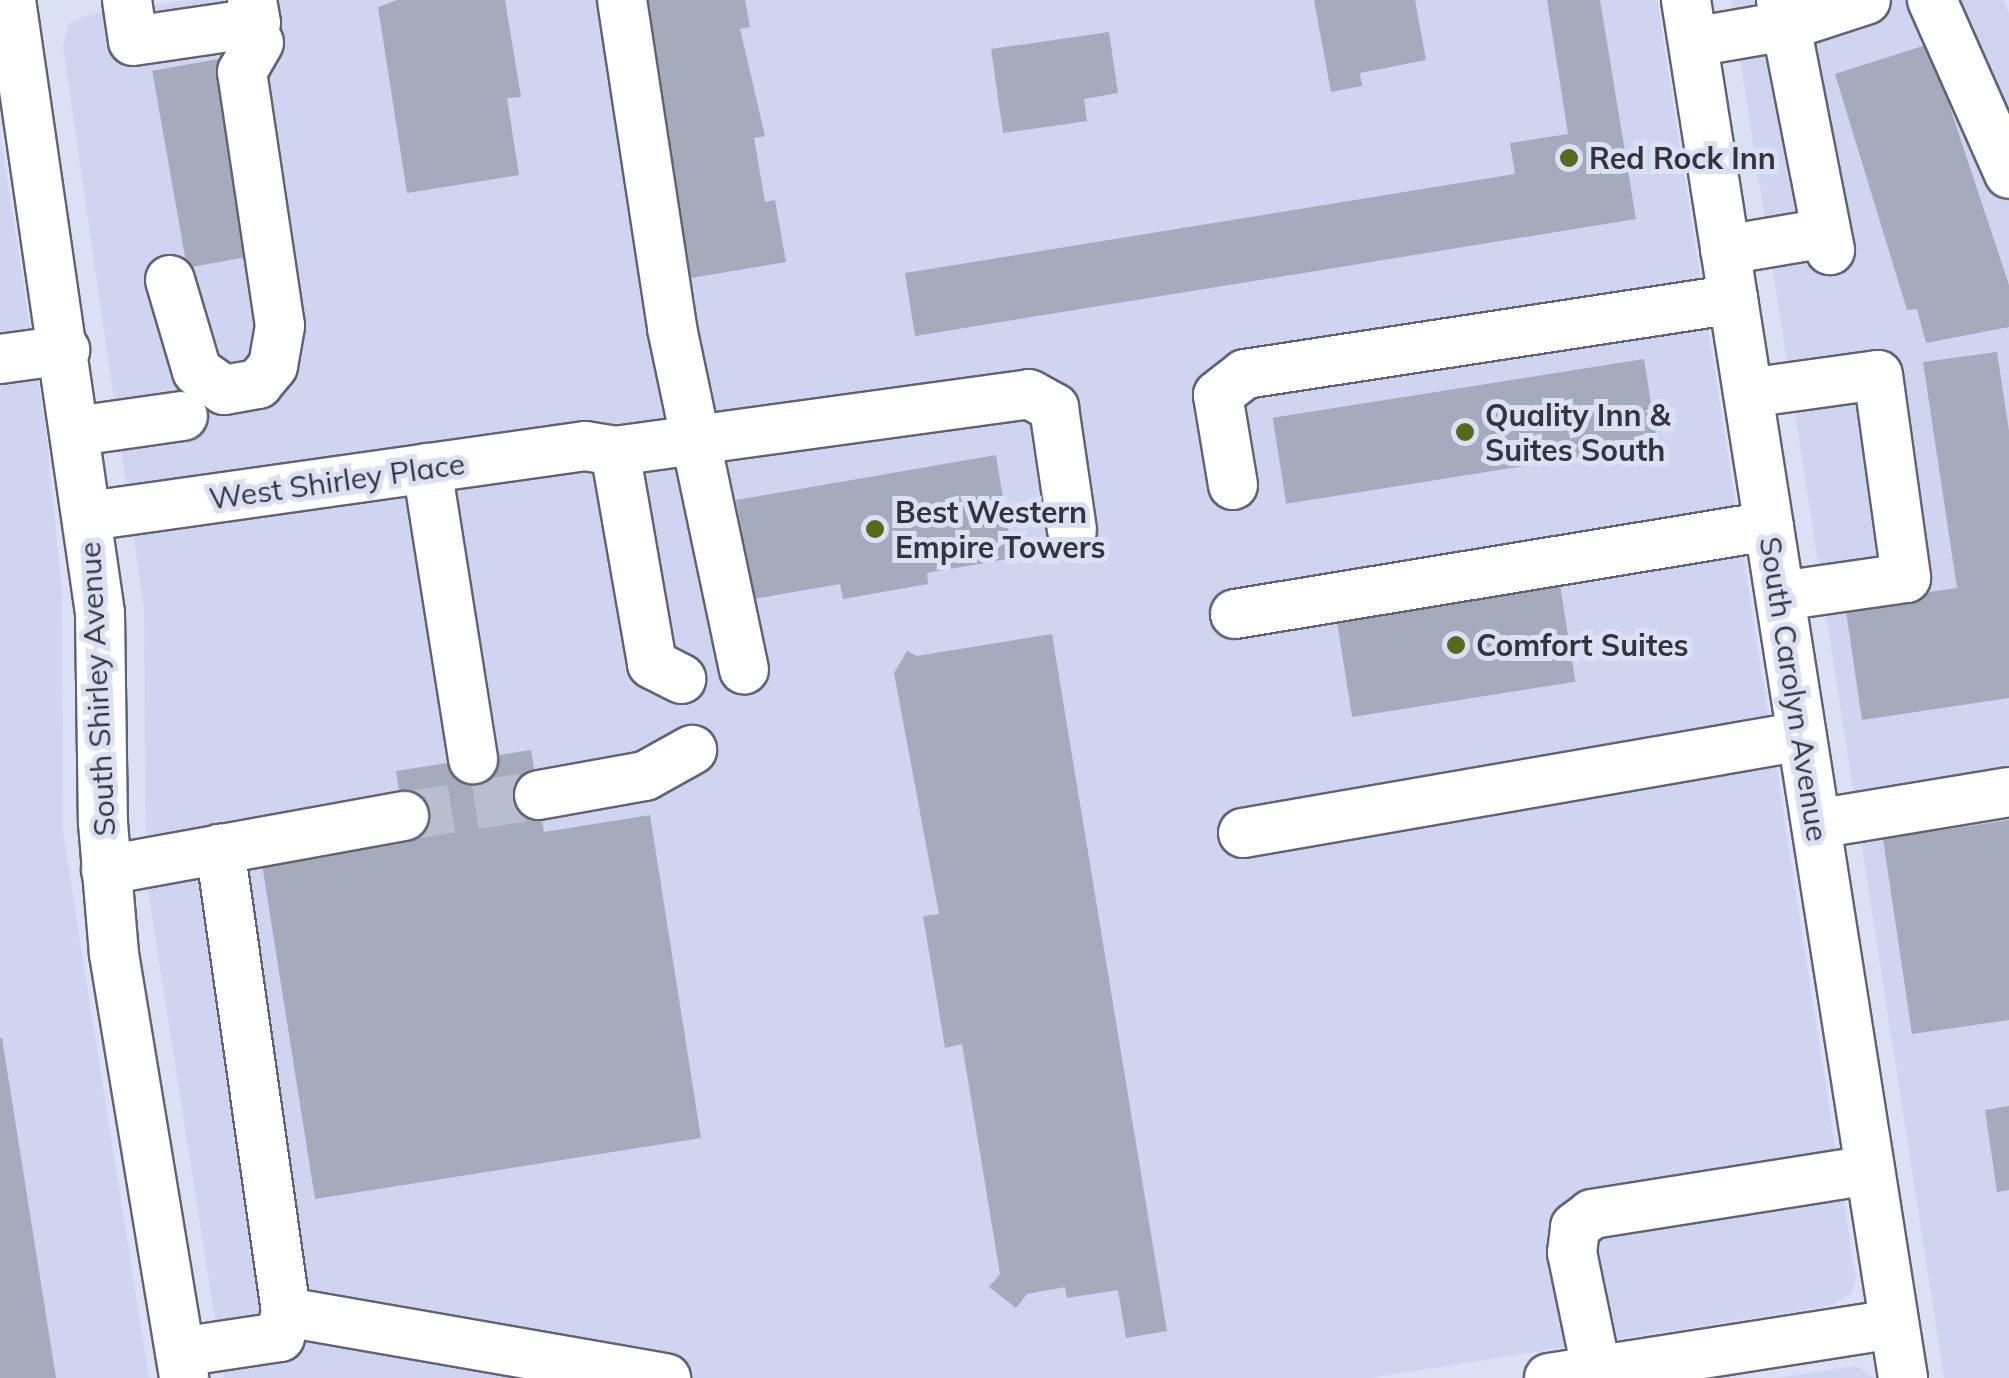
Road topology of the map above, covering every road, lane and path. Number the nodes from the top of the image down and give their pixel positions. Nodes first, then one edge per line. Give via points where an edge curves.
1 (12, 0) edge
2 (127, 0) edge
3 (622, 0) edge
4 (1866, 0) edge
5 (1932, 0) edge
6 (1784, 13) edge
7 (256, 21) edge
8 (1689, 21) edge
9 (2009, 174) edge
10 (20, 181) edge
11 (1725, 250) junction
12 (170, 280) dead end
13 (1733, 299) junction
14 (65, 350) junction
15 (0, 359) edge
16 (1748, 394) junction
17 (183, 416) dead end
18 (77, 431) junction
19 (694, 442) junction
20 (600, 448) junction
21 (427, 468) junction
22 (1234, 485) dead end
23 (89, 516) junction
24 (1769, 526) junction
25 (1072, 530) dead end
26 (1780, 596) junction
27 (1235, 614) dead end
28 (744, 669) dead end
29 (681, 679) dead end
30 (1802, 736) junction
31 (692, 750) dead end
32 (473, 759) dead end
33 (2009, 792) edge
34 (539, 795) tunnel mouth
35 (404, 816) tunnel mouth
36 (1816, 824) junction
37 (1243, 834) dead end
38 (220, 849) junction
39 (106, 870) junction
40 (1870, 1170) junction
41 (286, 1312) junction
42 (1894, 1324) junction
43 (182, 1365) edge
44 (1598, 1374) edge
45 (666, 1378) edge
46 (1549, 1378) edge
47 (1902, 1378) edge

1 - 10 street, South Shirley Avenue
2 - 7 street via 133,41
3 - 19 street
4 - 6 street
5 - 9 street
6 - 8 street
6 - 11 street via 1828,242
7 - 12 street via 242,72 280,326 273,366 258,384 240,390 208,383 197,371
8 - 11 street, South Carolyn Avenue
10 - 14 street, South Shirley Avenue
11 - 13 street, South Carolyn Avenue
13 - 16 street, South Carolyn Avenue
13 - 22 street via 1245,374 1218,395
14 - 15 street
14 - 18 street, South Shirley Avenue
16 - 24 street, South Carolyn Avenue
16 - 26 street via 1878,375 1906,578
17 - 18 street
18 - 23 street, South Shirley Avenue
19 - 20 street, West Shirley Place
19 - 25 street, West Shirley Place via 1028,394 1054,408
19 - 28 street
20 - 21 street, West Shirley Place
20 - 29 street via 652,664
21 - 23 street, West Shirley Place
21 - 32 street
23 - 39 street, South Shirley Avenue via 100,613
24 - 26 street, South Carolyn Avenue
24 - 27 street
26 - 30 street, South Carolyn Avenue
30 - 36 street, South Carolyn Avenue
30 - 37 street
31 - 34 street via 645,776
33 - 36 street
35 - 38 street
36 - 40 street, South Carolyn Avenue
38 - 39 street
38 - 41 street
39 - 43 street, South Shirley Avenue
40 - 42 street, South Carolyn Avenue
40 - 44 street via 1592,1214 1576,1227 1572,1253
41 - 43 street via 280,1338
41 - 45 street
42 - 44 street
42 - 47 street, South Carolyn Avenue
44 - 46 street

